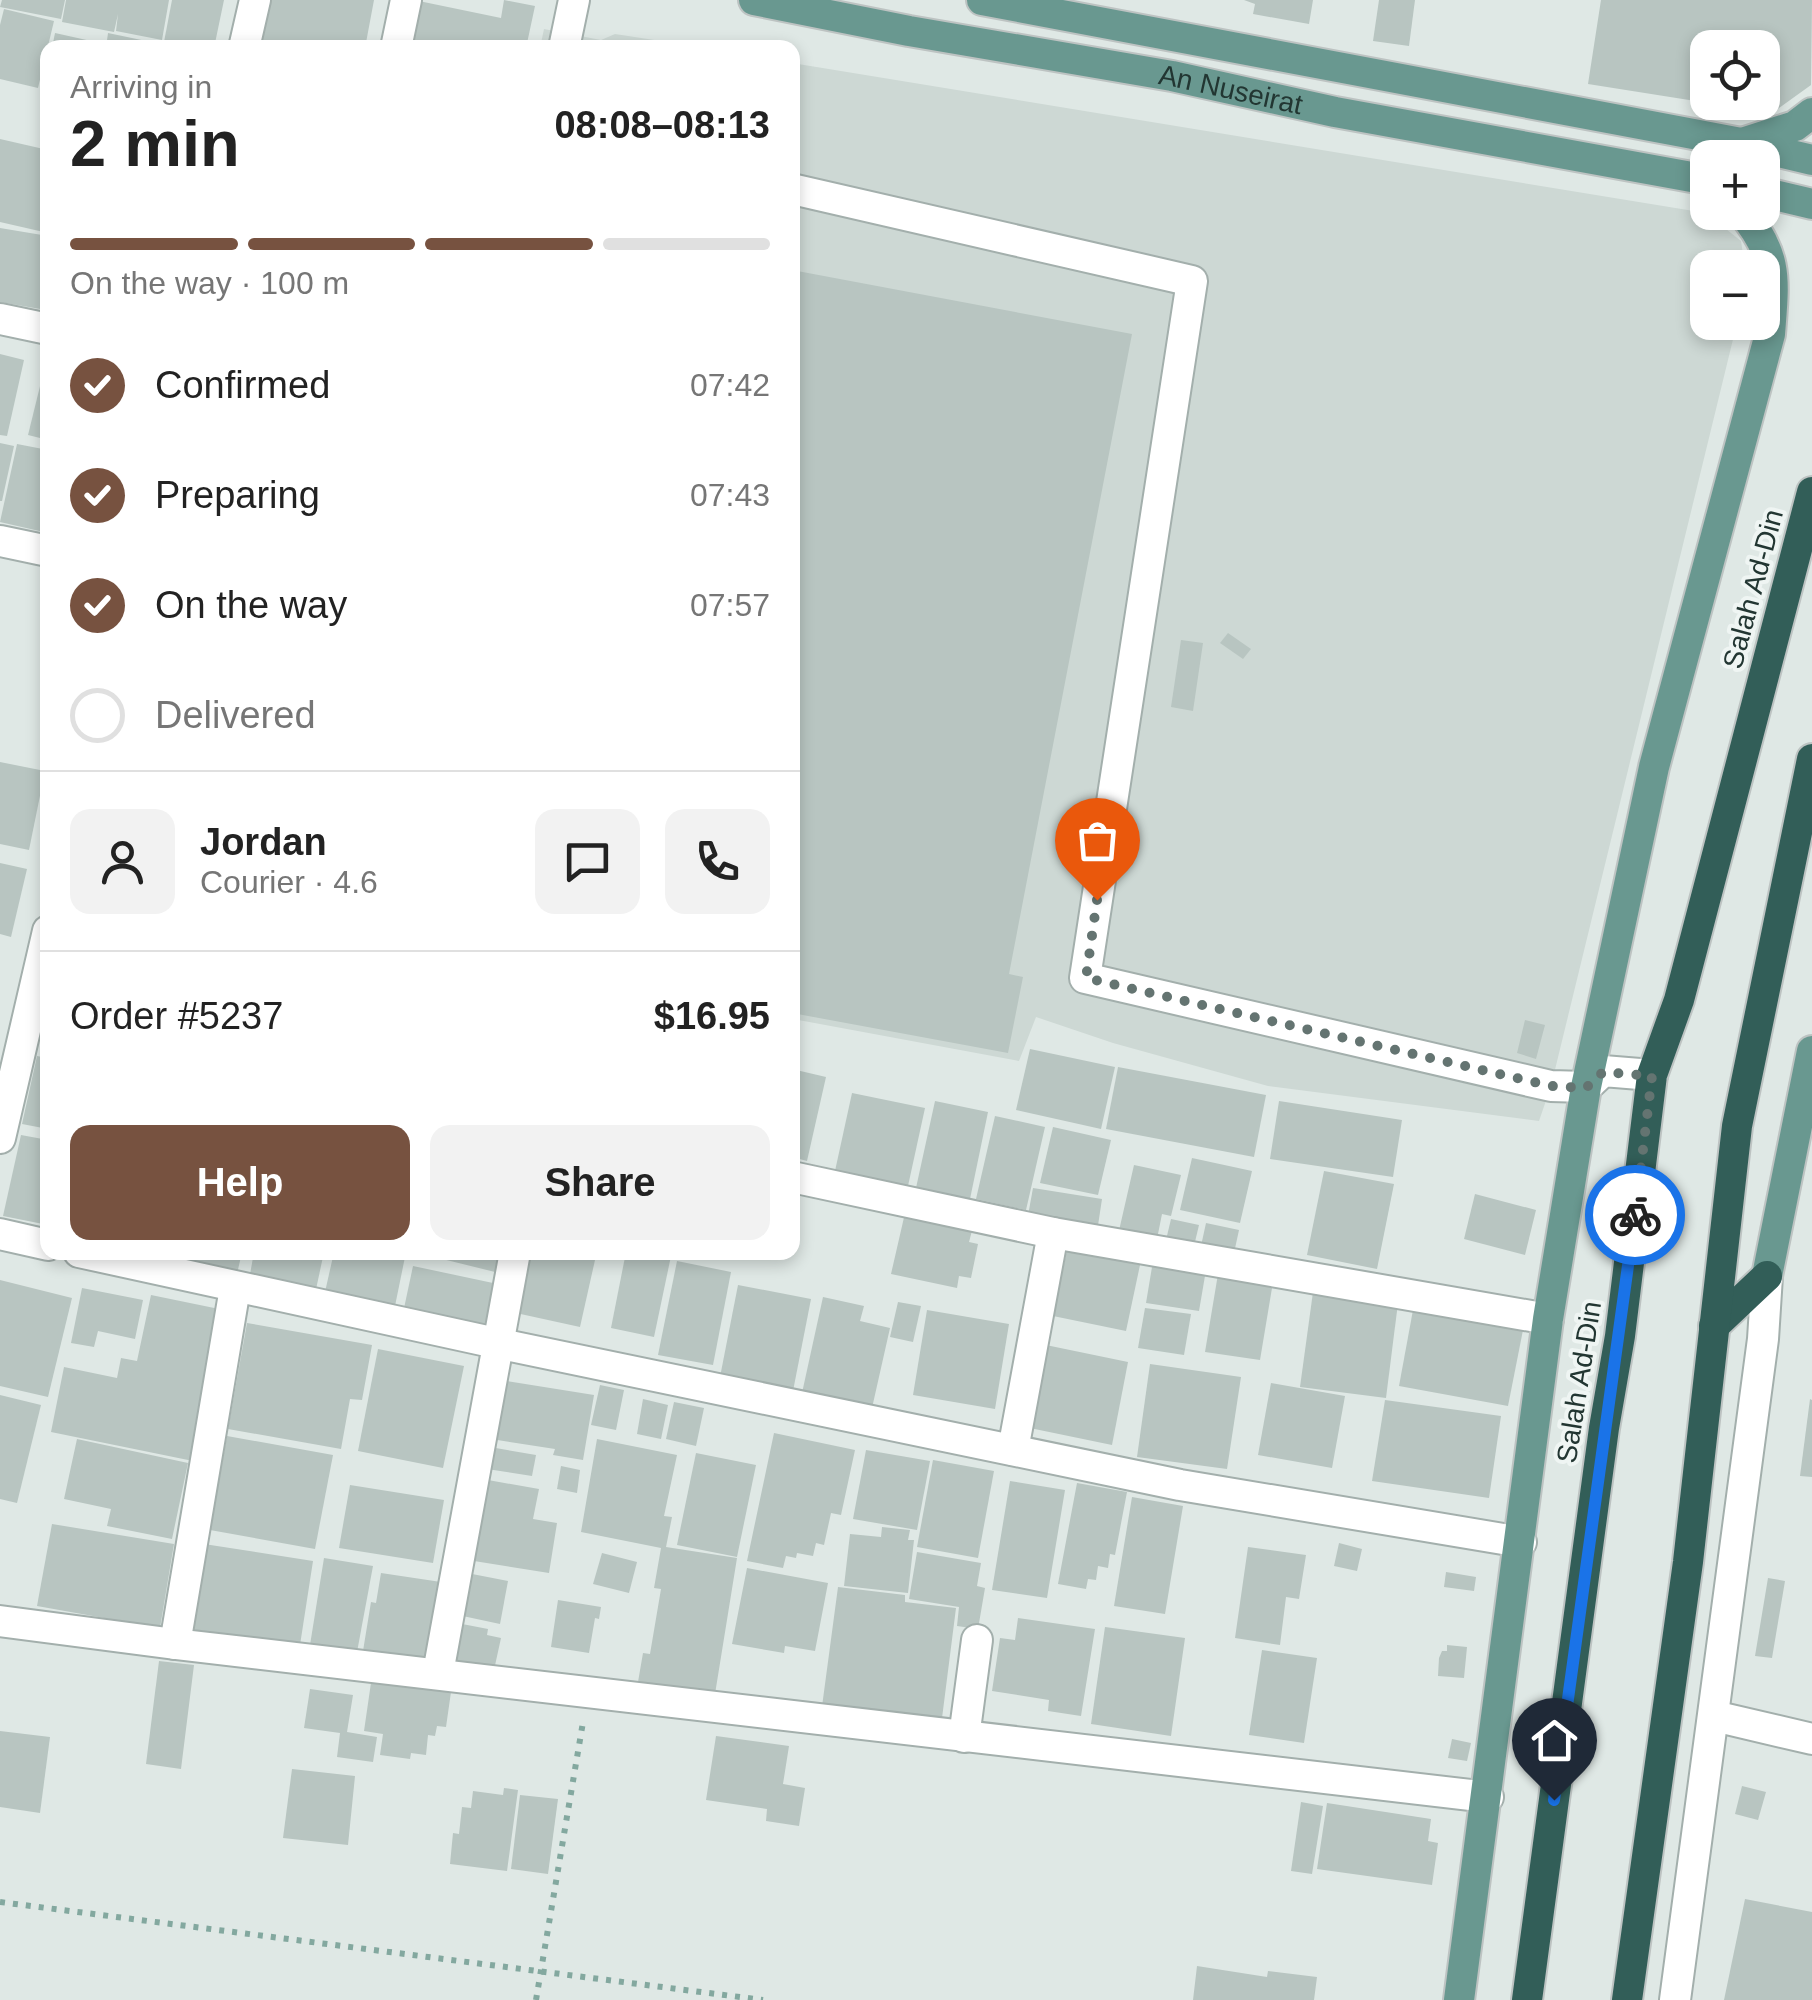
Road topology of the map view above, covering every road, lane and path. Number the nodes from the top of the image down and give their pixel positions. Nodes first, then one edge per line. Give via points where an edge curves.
1 (256, 0) edge
2 (406, 0) edge
3 (574, 0) edge
4 (754, 0) edge
5 (982, 0) edge
6 (246, 40) edge
7 (398, 40) edge
8 (566, 40) edge
9 (1812, 113) edge
10 (1720, 140) edge
11 (1753, 140) edge
12 (1780, 153) edge
13 (1812, 160) edge
14 (1668, 173) junction
15 (1690, 177) edge
16 (1690, 182) edge
17 (800, 191) edge
18 (1780, 196) edge
19 (1812, 204) edge
20 (1756, 230) edge
21 (0, 319) edge
22 (40, 327) edge
23 (1812, 492) edge
24 (0, 542) edge
25 (40, 550) edge
26 (1812, 759) edge
27 (40, 966) edge
28 (1812, 1051) edge
29 (1652, 1076) junction
30 (1586, 1088) junction
31 (0, 1138) edge
32 (800, 1180) edge
33 (1054, 1232) junction
34 (0, 1234) edge
35 (40, 1243) edge
36 (114, 1260) edge
37 (513, 1260) edge
38 (1767, 1276) junction
39 (235, 1288) junction
40 (1548, 1319) junction
41 (1714, 1326) junction
42 (496, 1343) junction
43 (1013, 1450) junction
44 (1521, 1542) junction
45 (0, 1621) edge
46 (976, 1640) dead end
47 (175, 1644) junction
48 (438, 1672) junction
49 (588, 1691) junction
50 (1714, 1716) junction
51 (964, 1736) junction
52 (1812, 1739) edge
53 (1488, 1797) junction
54 (0, 1902) edge
55 (540, 1971) junction
56 (536, 2000) edge
57 (762, 2000) edge
58 (1460, 2000) edge
59 (1528, 2000) edge
60 (1627, 2000) edge
61 (1674, 2000) edge

1 - 6 street
2 - 7 street
3 - 8 street
4 - 14 main road, An Nuseirat
5 - 10 main road, An Nuseirat
9 - 11 main road
12 - 13 main road, An Nuseirat
14 - 15 main road, An Nuseirat
14 - 16 main road
17 - 30 street via 1192,282 1086,978 1551,1086
18 - 19 main road
20 - 30 main road via 1772,263 1770,334 1654,766
21 - 22 street
23 - 29 highway, Salah Ad-Din via 1679,1000
24 - 25 street
26 - 41 highway via 1737,1126
27 - 31 street
28 - 38 main road
29 - 30 street via 1603,1072
29 - 59 highway, Salah Ad-Din
30 - 40 main road
32 - 33 street
33 - 40 street
33 - 43 street
34 - 35 street
36 - 39 street
37 - 42 street
38 - 41 highway
38 - 50 street
39 - 42 street
39 - 47 street
40 - 44 main road
41 - 60 highway
42 - 43 street
42 - 48 street
43 - 44 street
44 - 53 main road
45 - 47 street
46 - 51 street
47 - 48 street
48 - 49 street
49 - 51 street
49 - 55 path
50 - 52 street
50 - 61 street
51 - 53 street
53 - 58 main road
54 - 55 path
55 - 56 path
55 - 57 path

